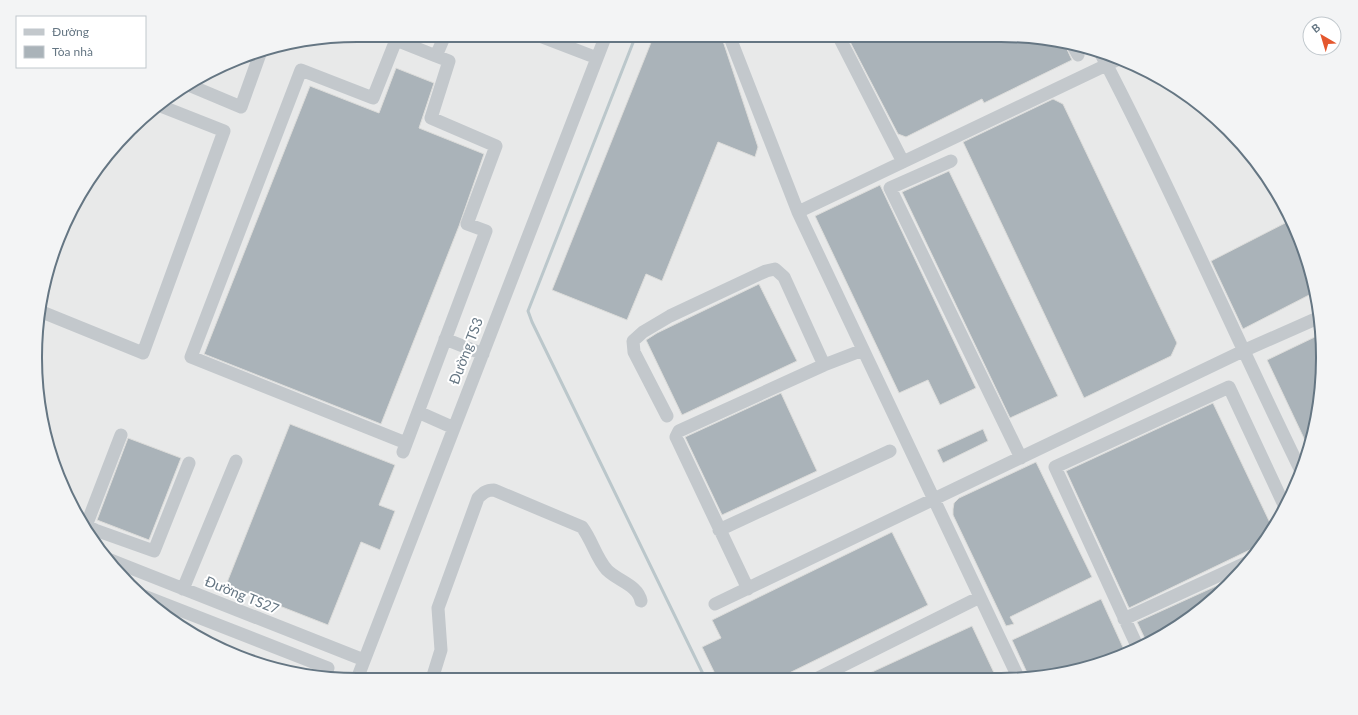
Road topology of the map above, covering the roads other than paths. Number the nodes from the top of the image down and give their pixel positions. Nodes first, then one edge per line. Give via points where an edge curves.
1 (395, 42) edge
2 (401, 42) edge
3 (442, 42) edge
4 (555, 42) edge
5 (603, 42) edge
6 (732, 42) edge
7 (841, 42) edge
8 (436, 56) junction
9 (258, 58) edge
10 (597, 58) junction
11 (1104, 60) edge
12 (1112, 63) edge
13 (1107, 65) junction
14 (194, 87) edge
15 (164, 108) edge
16 (951, 161) dead end
17 (903, 162) junction
18 (798, 212) junction
19 (45, 313) edge
20 (1313, 320) edge
21 (445, 339) junction
22 (863, 350) junction
23 (1243, 352) junction
24 (483, 354) junction
25 (824, 365) junction
26 (418, 412) junction
27 (667, 416) dead end
28 (454, 428) junction
29 (121, 435) dead end
30 (890, 451) dead end
31 (1021, 458) junction
32 (236, 461) dead end
33 (189, 463) dead end
34 (1297, 463) edge
35 (1282, 499) edge
36 (934, 500) junction
37 (88, 521) edge
38 (719, 530) junction
39 (97, 536) edge
40 (117, 563) edge
41 (1237, 567) edge
42 (183, 589) junction
43 (748, 589) junction
44 (980, 597) junction
45 (156, 601) edge
46 (641, 601) dead end
47 (715, 604) dead end
48 (1124, 619) junction
49 (1135, 642) edge
50 (364, 660) junction
51 (327, 671) edge
52 (1016, 672) edge
53 (359, 673) edge
54 (434, 673) edge
55 (828, 673) edge

1 - 26 street via 372,98 301,70 191,357 404,447
2 - 8 street
3 - 8 street
4 - 10 street
5 - 10 street, Đường TS3
6 - 18 street
7 - 17 street
8 - 21 street via 449,61 431,118 496,146 467,224 486,231
9 - 14 street via 241,107
10 - 24 street, Đường TS3
11 - 13 street
12 - 13 street
13 - 17 street
13 - 23 street via 1188,228
15 - 19 street via 224,131 143,353
16 - 31 street via 890,188
17 - 18 street
18 - 22 street
20 - 23 street
21 - 24 street
21 - 26 street
22 - 25 street
22 - 36 street
23 - 31 street
23 - 34 street
24 - 28 street, Đường TS3
25 - 27 street via 784,277 775,269 766,271 670,316 633,341 634,352
25 - 38 street via 677,434 676,437
26 - 28 street
28 - 50 street, Đường TS3
29 - 37 street
30 - 38 street
31 - 36 street
32 - 42 street
33 - 39 street via 154,551
35 - 48 street via 1229,387 1055,467
36 - 43 street
36 - 44 street
38 - 43 street
40 - 42 street, Đường TS27
41 - 48 street
42 - 50 street, Đường TS27
43 - 47 street
44 - 52 street
44 - 55 street
45 - 51 street via 328,668
46 - 54 street via 636,590 608,571 582,527 489,490 478,498 438,608 441,650
48 - 49 street
50 - 53 street, Đường TS3

